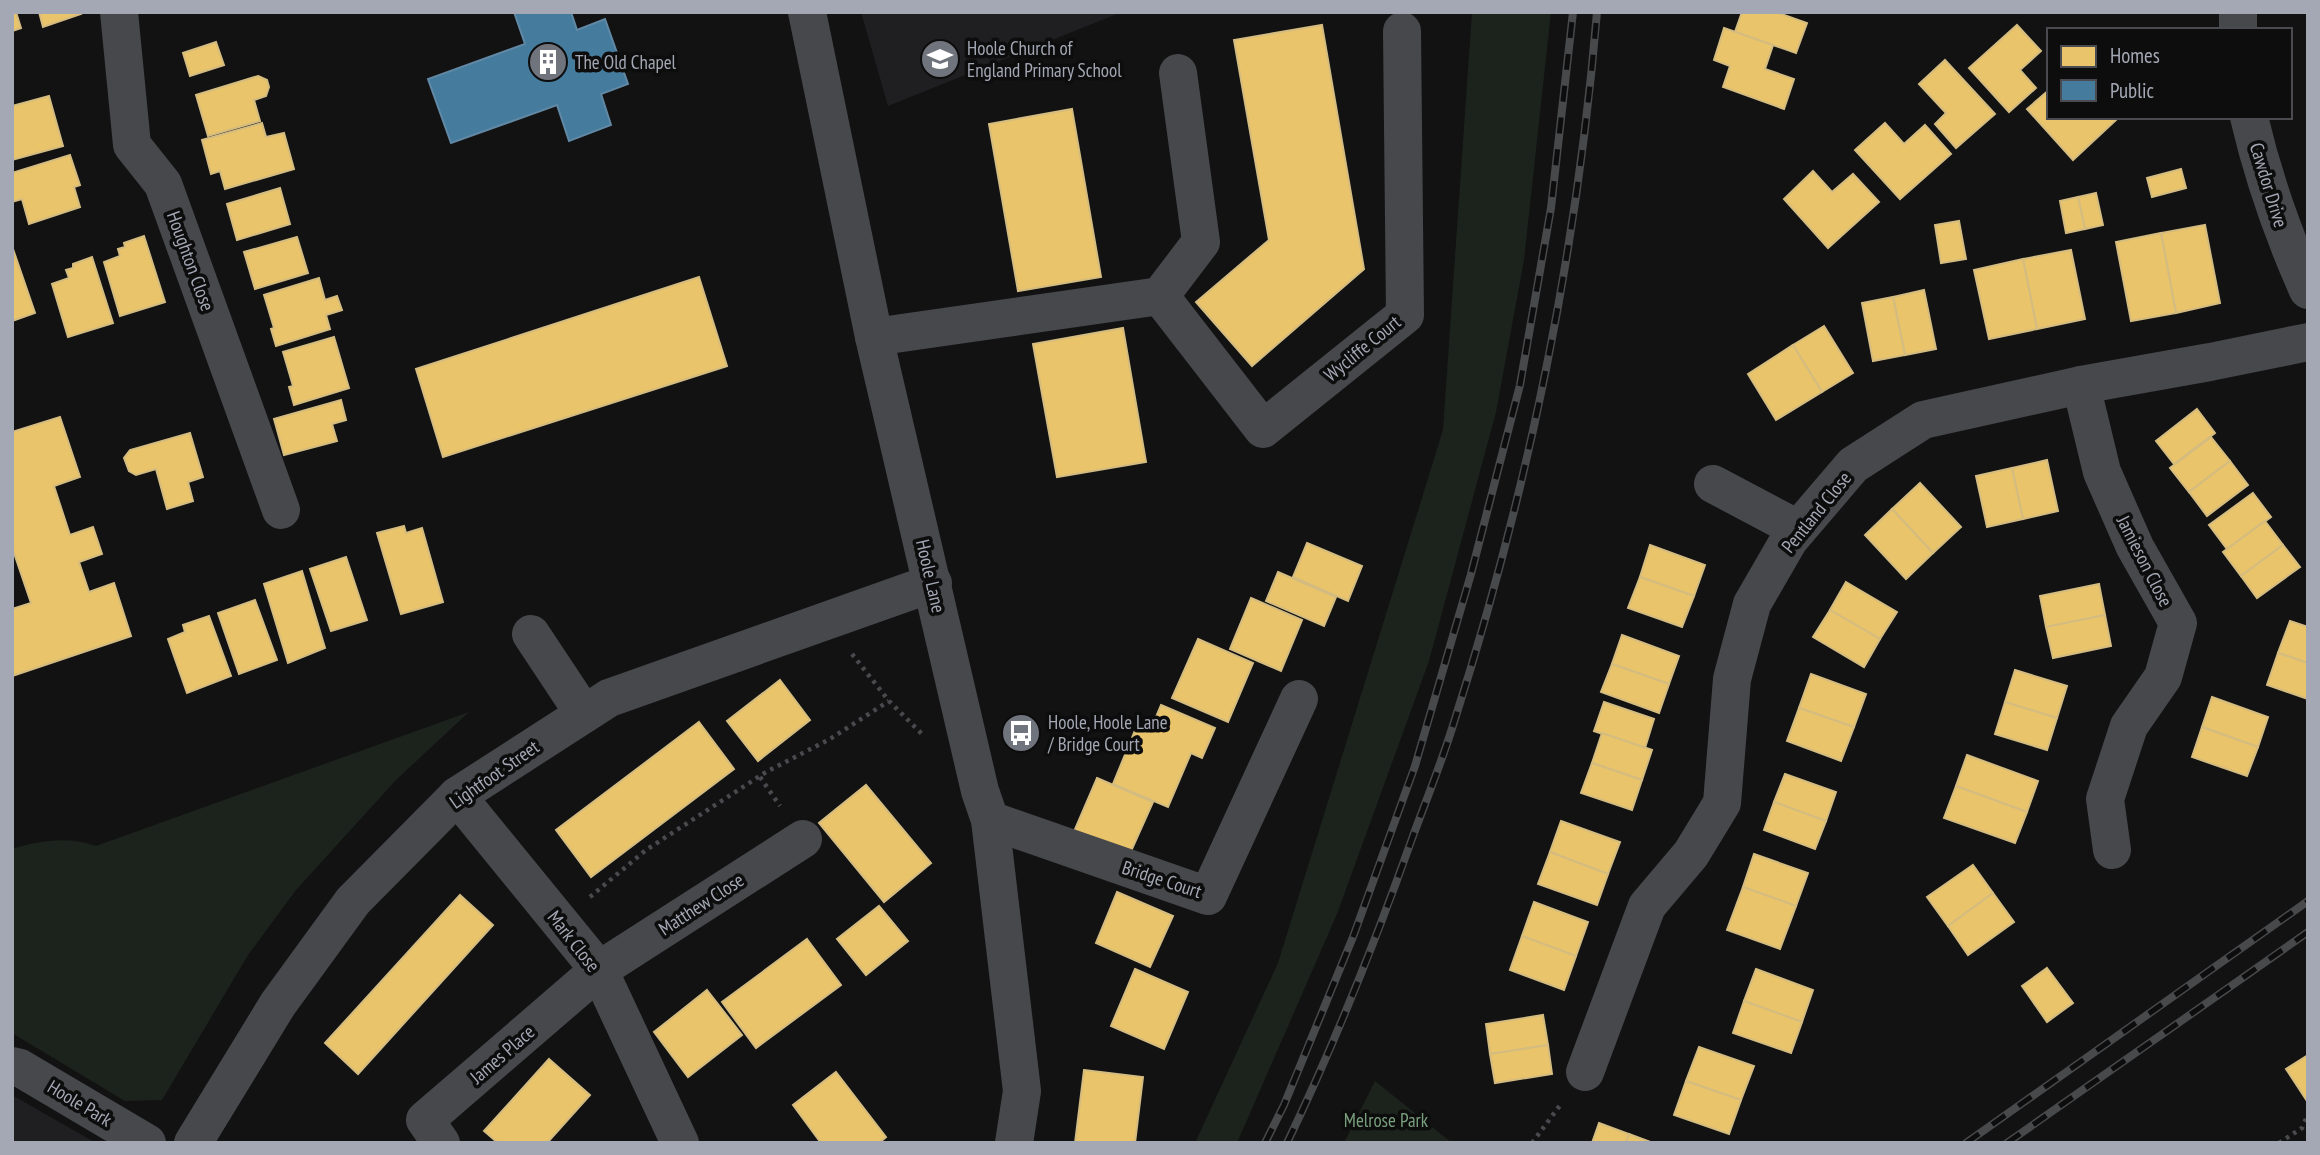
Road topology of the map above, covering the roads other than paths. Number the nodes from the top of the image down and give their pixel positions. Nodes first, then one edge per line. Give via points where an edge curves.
1 (119, 12) edge
2 (807, 12) edge
3 (1402, 31) dead end
4 (1178, 73) dead end
5 (2250, 119) edge
6 (2308, 290) edge
7 (1160, 296) junction
8 (874, 337) junction
9 (2308, 342) edge
10 (2081, 385) junction
11 (1713, 484) dead end
12 (281, 510) dead end
13 (1798, 530) junction
14 (933, 583) junction
15 (531, 635) dead end
16 (1298, 699) dead end
17 (584, 714) junction
18 (457, 796) junction
19 (990, 820) junction
20 (803, 839) dead end
21 (2112, 850) dead end
22 (599, 970) junction
23 (12, 1066) edge
24 (1585, 1072) dead end
25 (147, 1143) edge
26 (193, 1143) edge
27 (441, 1143) edge
28 (680, 1143) edge
29 (1014, 1143) edge

1 - 12 street, Houghton Close via 132,145 163,184
2 - 8 street, Hoole Lane
3 - 7 street, Wycliffe Court via 1405,315 1263,429
4 - 7 street via 1201,242
5 - 6 street, Cawdor Drive via 2263,172
7 - 8 street
8 - 14 street, Hoole Lane
9 - 10 street, Pentland Close
10 - 13 street, Pentland Close via 1923,420 1853,465
10 - 21 street, Jamieson Close via 2102,472 2135,547 2178,623 2163,677 2129,726 2105,799
11 - 13 street
13 - 24 street, Pentland Close via 1752,604 1732,679 1722,803 1691,854 1647,906
14 - 17 street, Lightfoot Street via 609,698
14 - 19 street, Hoole Lane
15 - 17 street
16 - 19 street, Bridge Court via 1208,896
17 - 18 street, Lightfoot Street
18 - 22 street, Mark Close
18 - 26 street, Lightfoot Street via 353,901 278,1004
19 - 29 street, Hoole Lane via 1022,1091
20 - 22 street, Matthew Close
22 - 27 street, James Place via 425,1120
22 - 28 street, Mark Close
23 - 25 street, Hoole Park

